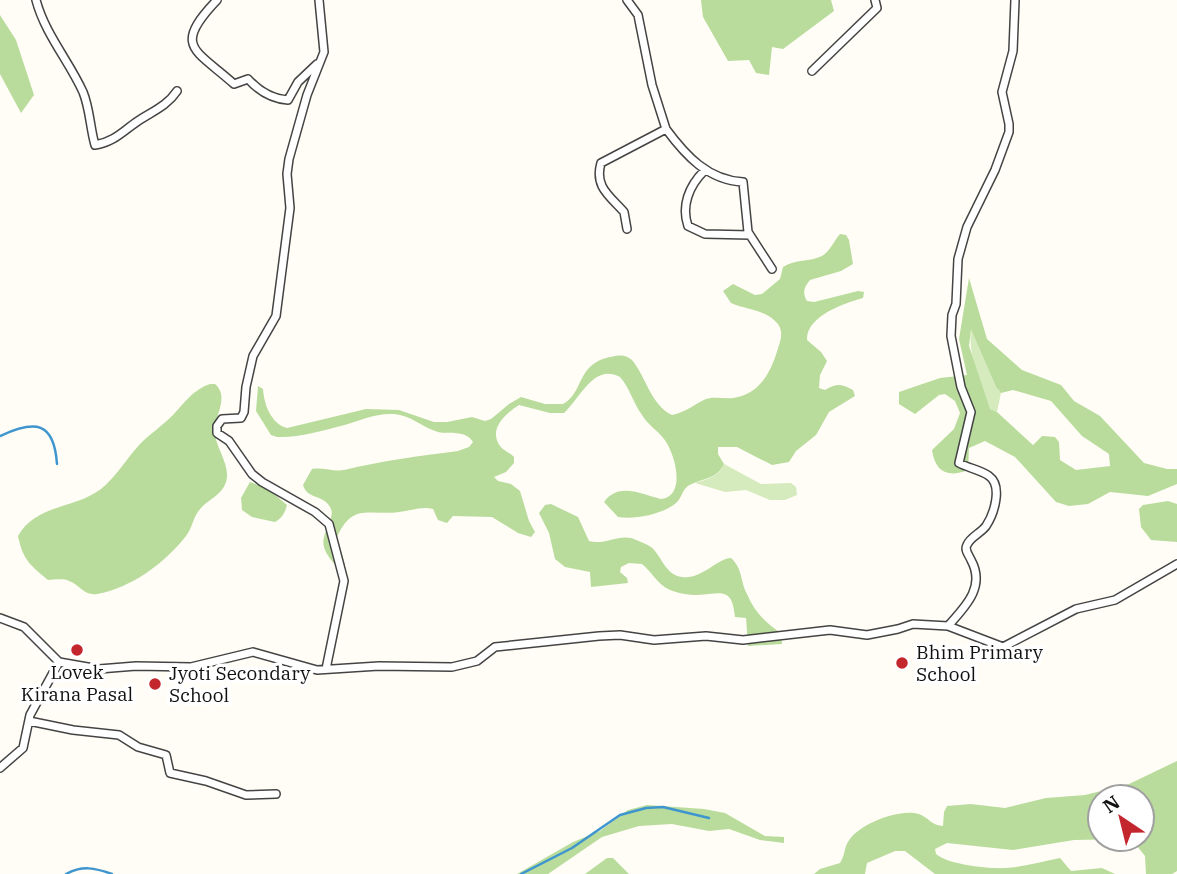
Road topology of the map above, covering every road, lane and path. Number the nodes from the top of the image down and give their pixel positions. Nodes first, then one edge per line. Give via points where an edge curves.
1 (36, 0) edge
2 (217, 0) edge
3 (319, 0) edge
4 (627, 0) edge
5 (875, 0) edge
6 (1015, 0) edge
7 (320, 60) junction
8 (812, 71) dead end
9 (177, 91) dead end
10 (666, 129) junction
11 (704, 171) junction
12 (627, 229) dead end
13 (750, 235) junction
14 (772, 269) dead end
15 (1177, 564) edge
16 (0, 618) edge
17 (948, 626) junction
18 (60, 662) junction
19 (326, 669) junction
20 (29, 721) junction
21 (0, 768) edge
22 (276, 794) dead end

1 - 9 street via 43,23 82,91 95,145 117,138
2 - 7 street via 191,39 206,61 234,84 248,79 272,96 288,100
3 - 7 street via 324,52
4 - 10 street via 638,15
5 - 8 street via 877,8
6 - 17 street via 1013,51 1002,92 1009,132 963,240 951,316 961,387 971,412 958,463 989,476 996,496 985,527 967,545 977,582 971,600
7 - 19 street via 286,174 290,208 276,316 253,356 241,418 222,419 217,426 252,474 329,524 344,581
10 - 11 street
10 - 12 street via 601,163 599,182 624,212
11 - 13 street via 743,183
11 - 13 street via 688,194 684,215 688,226 705,234
13 - 14 street
15 - 17 street via 1115,600 1076,610 1003,647
16 - 18 street via 24,627
17 - 19 street via 913,624 867,635 830,630 743,640 599,636 495,647 477,661 452,667
18 - 19 street via 99,669 191,667 253,652
18 - 20 street
20 - 21 street via 23,748
20 - 22 street via 119,735 138,747 166,755 170,773 246,795

